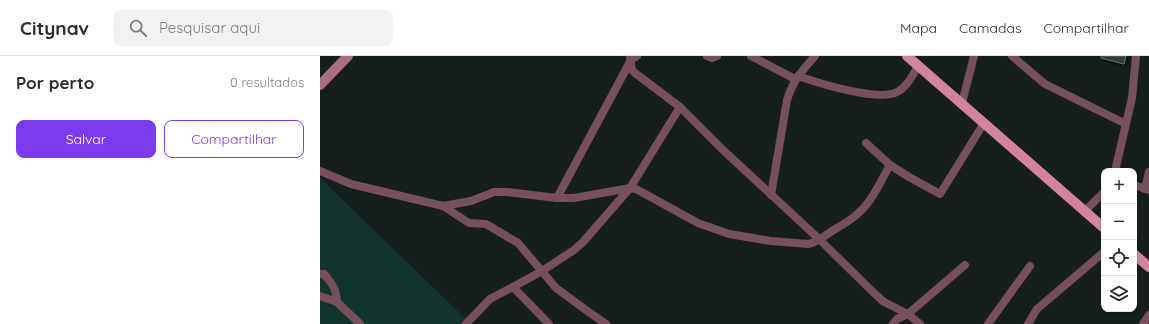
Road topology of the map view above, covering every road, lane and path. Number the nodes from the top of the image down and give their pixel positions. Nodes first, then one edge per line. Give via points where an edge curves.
1 (348, 56) edge
2 (707, 56) edge
3 (717, 56) edge
4 (751, 56) edge
5 (815, 56) edge
6 (907, 56) edge
7 (974, 56) edge
8 (1012, 56) edge
9 (1136, 56) edge
10 (633, 57) edge
11 (918, 66) junction
12 (796, 78) junction
13 (320, 85) edge
14 (962, 103) junction
15 (680, 107) junction
16 (984, 123) junction
17 (1126, 124) junction
18 (866, 143) dead end
19 (890, 165) junction
20 (1116, 168) edge
21 (320, 171) edge
22 (1149, 172) edge
23 (1137, 186) edge
24 (630, 188) junction
25 (1147, 190) edge
26 (771, 195) junction
27 (1101, 195) edge
28 (557, 198) junction
29 (443, 206) junction
30 (1084, 212) junction
31 (1101, 226) edge
32 (819, 239) junction
33 (1101, 255) edge
34 (1137, 257) edge
35 (965, 265) dead end
36 (1030, 266) dead end
37 (1149, 267) edge
38 (542, 271) junction
39 (320, 274) edge
40 (513, 288) junction
41 (320, 296) edge
42 (338, 302) junction
43 (908, 314) junction
44 (1149, 315) edge
45 (360, 324) edge
46 (466, 324) edge
47 (549, 324) edge
48 (606, 324) edge
49 (893, 324) edge
50 (920, 324) edge
51 (988, 324) edge
52 (1028, 324) edge
53 (1143, 324) edge

1 - 13 street
2 - 3 street
4 - 12 street
5 - 12 street
6 - 11 main road
7 - 14 street
8 - 17 street via 1045,84
9 - 17 street via 1132,98
10 - 15 street via 632,70
10 - 28 street
11 - 12 street via 906,85 897,93 888,95 864,94
11 - 14 main road
12 - 26 street via 787,100
14 - 16 main road
15 - 24 street
15 - 26 street
16 - 19 street via 940,194
16 - 30 main road
17 - 20 street
18 - 19 street
19 - 32 street via 862,210
21 - 29 street via 351,184
22 - 25 street
23 - 25 street
24 - 28 street via 574,198
24 - 32 street via 698,223 728,234 808,244 813,244
24 - 38 street via 583,242
26 - 32 street
27 - 30 street
28 - 29 street via 494,192 471,201
29 - 38 street via 469,223 486,224 515,241
30 - 31 main road
32 - 43 street via 884,302
33 - 52 street via 1037,309
34 - 37 main road
35 - 43 street
36 - 51 street
38 - 40 street
38 - 48 street via 559,290
39 - 42 street via 324,274 333,284
40 - 46 street via 490,299
40 - 47 street
41 - 42 street
42 - 45 street
43 - 49 street
43 - 50 street
44 - 53 street

